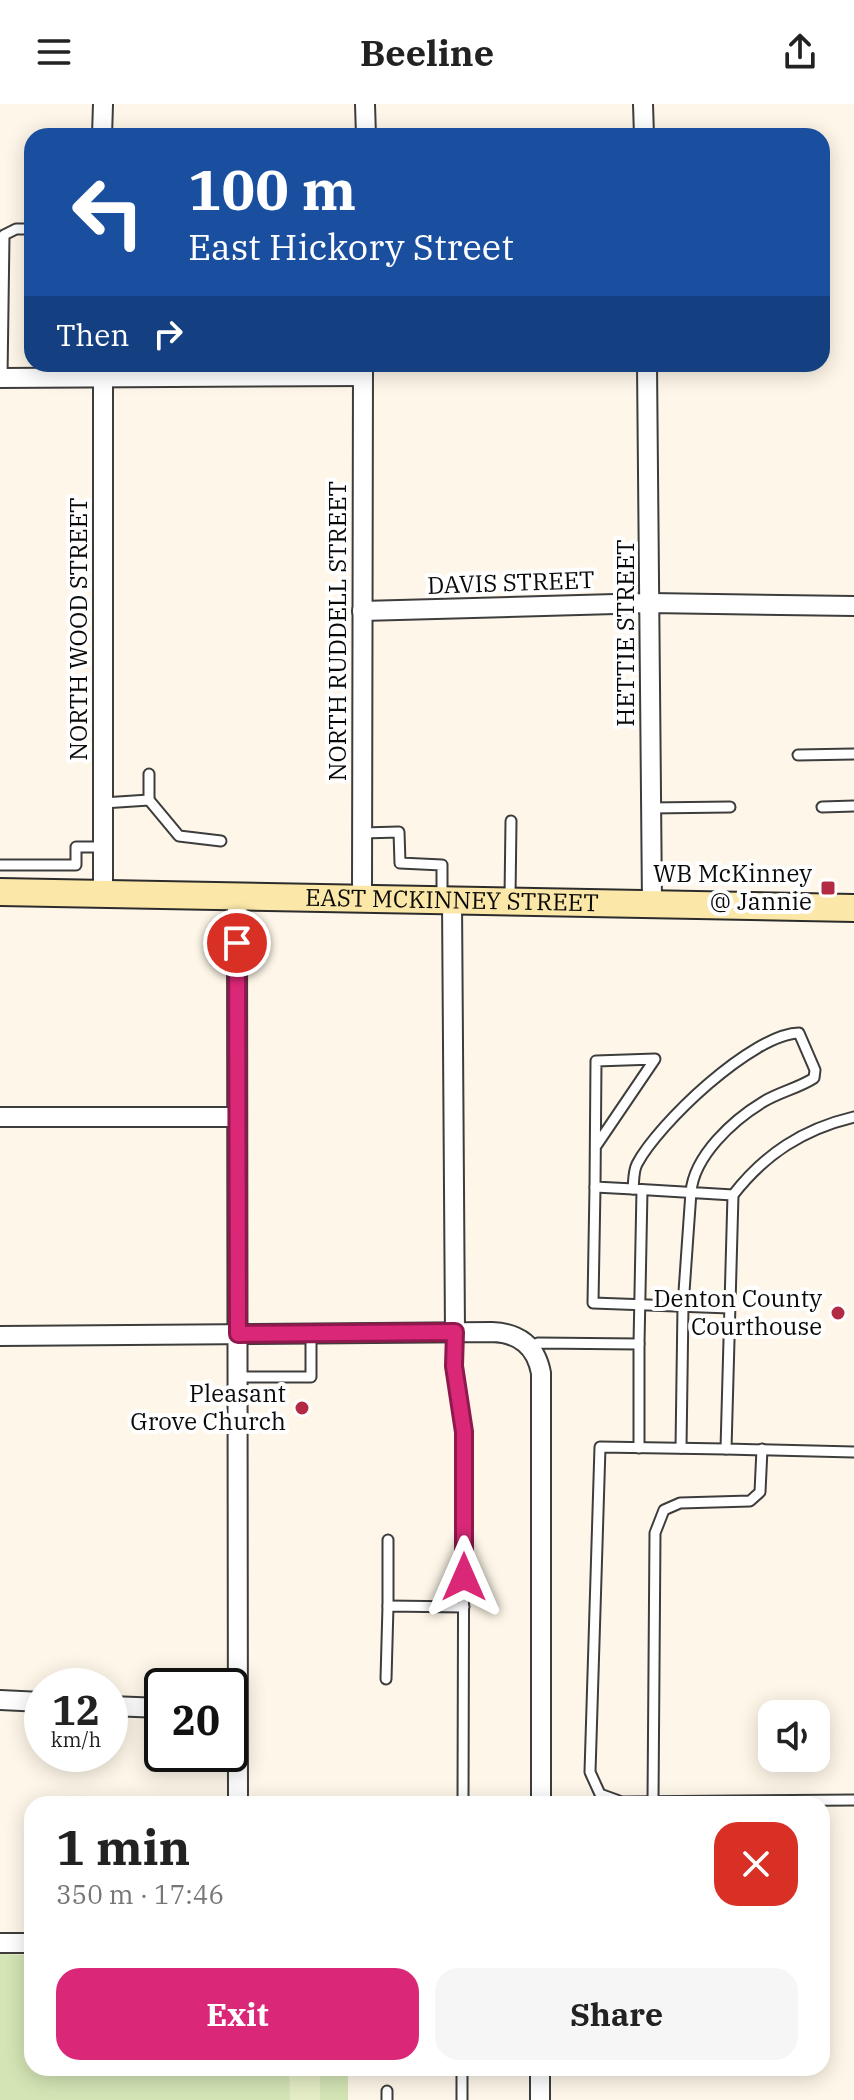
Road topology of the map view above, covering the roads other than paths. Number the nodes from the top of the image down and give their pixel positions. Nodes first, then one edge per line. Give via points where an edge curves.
1 (103, 104) edge
2 (365, 104) edge
3 (643, 104) edge
4 (102, 128) edge
5 (366, 128) edge
6 (644, 128) edge
7 (24, 229) edge
8 (42, 372) edge
9 (103, 372) edge
10 (363, 372) edge
11 (647, 372) edge
12 (1, 378) edge
13 (651, 603) junction
14 (854, 606) edge
15 (362, 611) junction
16 (854, 754) edge
17 (798, 755) dead end
18 (149, 774) dead end
19 (149, 800) junction
20 (103, 803) junction
21 (854, 806) edge
22 (730, 807) dead end
23 (822, 807) dead end
24 (650, 808) junction
25 (511, 821) dead end
26 (362, 833) junction
27 (221, 841) dead end
28 (103, 847) junction
29 (0, 865) edge
30 (66, 878) junction
31 (0, 892) edge
32 (103, 893) junction
33 (237, 896) junction
34 (362, 898) junction
35 (447, 900) junction
36 (510, 901) junction
37 (652, 903) junction
38 (854, 908) edge
39 (0, 1117) edge
40 (236, 1117) junction
41 (854, 1117) edge
42 (596, 1146) junction
43 (595, 1187) junction
44 (637, 1189) junction
45 (691, 1192) junction
46 (733, 1195) junction
47 (641, 1305) junction
48 (683, 1306) junction
49 (730, 1308) junction
50 (455, 1332) junction
51 (311, 1333) junction
52 (238, 1334) junction
53 (0, 1336) edge
54 (639, 1344) junction
55 (531, 1347) junction
56 (238, 1377) junction
57 (639, 1448) junction
58 (681, 1448) junction
59 (726, 1449) junction
60 (762, 1449) junction
61 (854, 1452) edge
62 (388, 1540) dead end
63 (388, 1606) junction
64 (464, 1607) junction
65 (235, 1668) edge
66 (386, 1679) dead end
67 (0, 1700) edge
68 (24, 1701) edge
69 (237, 1772) edge
70 (238, 1796) edge
71 (463, 1796) edge
72 (541, 1796) edge
73 (606, 1796) edge
74 (653, 1796) edge
75 (830, 1800) edge
76 (854, 1800) edge
77 (0, 1943) edge
78 (24, 1943) edge
79 (462, 2076) edge
80 (540, 2076) edge
81 (462, 2100) edge
82 (540, 2100) edge

1 - 4 street
2 - 5 street
3 - 6 street
7 - 12 lane via 4,235
8 - 12 street
9 - 20 street, NORTH WOOD STREET
10 - 15 street, NORTH RUDDELL STREET
11 - 13 street, HETTIE STREET
13 - 14 street, DAVIS STREET
13 - 15 street, DAVIS STREET
13 - 24 street, HETTIE STREET
15 - 26 street, NORTH RUDDELL STREET
16 - 17 lane
18 - 19 lane
19 - 20 lane
19 - 27 lane via 179,836
20 - 28 street, NORTH WOOD STREET
21 - 23 lane
22 - 24 lane
24 - 37 street, HETTIE STREET
25 - 36 lane
26 - 34 street, NORTH RUDDELL STREET
26 - 35 lane via 399,832 400,863 442,865
28 - 30 lane via 76,847 76,865
28 - 32 street, NORTH WOOD STREET
29 - 30 lane
30 - 31 main road, EAST MCKINNEY STREET
30 - 32 main road, EAST MCKINNEY STREET
32 - 33 main road, EAST MCKINNEY STREET
33 - 34 main road, EAST MCKINNEY STREET
33 - 40 street
34 - 35 main road, EAST MCKINNEY STREET
35 - 36 main road, EAST MCKINNEY STREET
35 - 50 street
36 - 37 main road, EAST MCKINNEY STREET
37 - 38 main road, EAST MCKINNEY STREET
39 - 40 street
40 - 52 street
41 - 46 lane via 777,1150
42 - 42 lane via 596,1061 655,1059 604,1133
42 - 43 lane
43 - 44 lane
43 - 47 lane via 593,1303
44 - 45 lane
44 - 45 lane via 636,1167 657,1137 718,1074 789,1034 801,1034 814,1078 762,1103 732,1128 698,1164
44 - 47 lane
45 - 46 lane
45 - 48 lane
46 - 49 lane
47 - 48 lane
47 - 54 lane
48 - 49 lane
48 - 58 lane
49 - 59 lane
50 - 51 street
50 - 55 street via 506,1333
50 - 64 lane via 454,1366 464,1432
51 - 52 street
51 - 56 lane via 311,1377
52 - 53 street
52 - 56 street
54 - 55 lane
54 - 57 lane
55 - 72 street via 541,1373
56 - 65 street
57 - 58 lane
57 - 73 lane via 600,1447 590,1772
58 - 59 lane
59 - 60 lane
60 - 61 lane
60 - 74 lane via 760,1492 750,1501 680,1503 664,1510 655,1533
62 - 63 lane
63 - 64 lane
63 - 66 lane
64 - 71 lane
67 - 68 street
69 - 70 street
75 - 76 lane
77 - 78 street
79 - 81 lane
80 - 82 street

